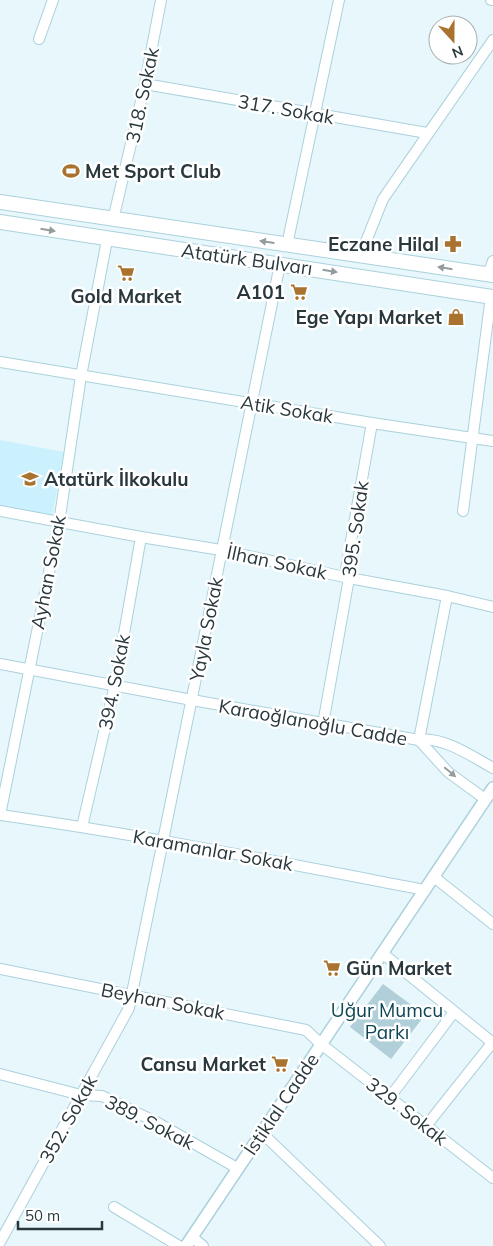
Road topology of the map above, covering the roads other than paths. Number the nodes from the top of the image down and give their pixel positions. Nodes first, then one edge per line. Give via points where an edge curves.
1 (54, 0) edge
2 (161, 0) edge
3 (339, 0) edge
4 (39, 40) dead end
5 (493, 40) edge
6 (145, 84) junction
7 (314, 114) junction
8 (427, 133) junction
9 (0, 202) edge
10 (114, 220) junction
11 (0, 222) edge
12 (108, 240) junction
13 (287, 245) junction
14 (360, 254) junction
15 (493, 261) edge
16 (280, 264) junction
17 (490, 275) edge
18 (492, 297) edge
19 (0, 362) edge
20 (82, 376) junction
21 (252, 403) junction
22 (372, 423) junction
23 (472, 438) junction
24 (493, 440) edge
25 (0, 511) edge
26 (463, 511) dead end
27 (59, 523) junction
28 (141, 537) junction
29 (221, 550) junction
30 (349, 578) junction
31 (447, 596) junction
32 (493, 607) edge
33 (0, 664) edge
34 (29, 670) junction
35 (115, 685) junction
36 (192, 700) junction
37 (323, 724) junction
38 (419, 740) junction
39 (493, 768) edge
40 (491, 792) edge
41 (0, 815) edge
42 (82, 827) junction
43 (163, 840) junction
44 (434, 877) junction
45 (425, 890) junction
46 (493, 924) edge
47 (382, 953) junction
48 (0, 970) edge
49 (133, 994) junction
50 (454, 1012) junction
51 (493, 1043) edge
52 (321, 1044) junction
53 (0, 1074) edge
54 (81, 1095) junction
55 (390, 1097) junction
56 (426, 1126) junction
57 (262, 1133) junction
58 (237, 1168) junction
59 (491, 1173) edge
60 (114, 1207) dead end
61 (189, 1241) edge
62 (0, 1242) edge
63 (179, 1246) edge
64 (203, 1246) edge
65 (380, 1246) edge

1 - 4 street
2 - 6 street, 318. Sokak
3 - 7 street
5 - 8 street
6 - 7 street, 317. Sokak
6 - 10 street, 318. Sokak
7 - 8 street, 317. Sokak
7 - 13 street
8 - 14 street via 383,198
9 - 10 main road, Atatürk Bulvarı
13 -> 10 main road, Atatürk Bulvarı
11 -> 12 main road, Atatürk Bulvarı
12 - 16 main road, Atatürk Bulvarı
12 - 20 street, Ayhan Sokak
13 - 14 main road, Atatürk Bulvarı
17 -> 14 main road, Atatürk Bulvarı
15 - 17 street
16 -> 18 main road, Atatürk Bulvarı
16 - 21 street, Yayla Sokak
18 - 23 street
19 - 20 street, Atik Sokak
20 - 21 street, Atik Sokak
20 - 27 street, Ayhan Sokak
21 - 22 street, Atik Sokak
21 - 29 street, Yayla Sokak
22 - 23 street, Atik Sokak
22 - 30 street, 395. Sokak via 346,569
23 - 24 street, Atik Sokak
23 - 26 street
25 - 27 street, İlhan Sokak
27 - 28 street, İlhan Sokak
27 - 34 street, Ayhan Sokak
28 - 29 street, İlhan Sokak
28 - 35 street, 394. Sokak
29 - 30 street, İlhan Sokak
29 - 36 street, Yayla Sokak
30 - 31 street, İlhan Sokak
30 - 37 street, 395. Sokak
31 - 32 street, İlhan Sokak
31 - 38 street
33 - 34 street, Karaoğlanoğlu Cadde
34 - 35 street, Karaoğlanoğlu Cadde
34 - 41 street, Ayhan Sokak
35 - 36 street, Karaoğlanoğlu Cadde
35 - 42 street, 394. Sokak
36 - 37 street, Karaoğlanoğlu Cadde
36 - 43 street, Yayla Sokak
37 - 38 street, Karaoğlanoğlu Cadde
38 - 39 street, Karaoğlanoğlu Cadde via 430,738 462,750
38 -> 40 street, Karaoğlanoğlu Cadde via 448,772
40 - 44 street, İstiklal Cadde
41 - 42 street, Karamanlar Sokak
42 - 43 street, Karamanlar Sokak
43 - 45 street, Karamanlar Sokak
43 - 49 street, Yayla Sokak
44 - 45 street, İstiklal Cadde
44 - 46 street
45 - 47 street, İstiklal Cadde
47 - 50 street
47 - 52 street, İstiklal Cadde
48 - 49 street, Beyhan Sokak
49 - 52 street, Beyhan Sokak via 306,1030
49 - 54 street, 352. Sokak via 129,1008
50 - 51 street
50 - 55 street
51 - 56 street
52 - 55 street, 329. Sokak
52 - 57 street, İstiklal Cadde
53 - 54 street, 389. Sokak
54 - 58 street, 389. Sokak via 102,1096 158,1123
54 - 62 street, 352. Sokak
55 - 56 street, 329. Sokak
56 - 59 street, 329. Sokak
57 - 58 street, İstiklal Cadde
57 - 65 street
58 - 61 street, İstiklal Cadde
60 - 63 street
61 - 64 street

